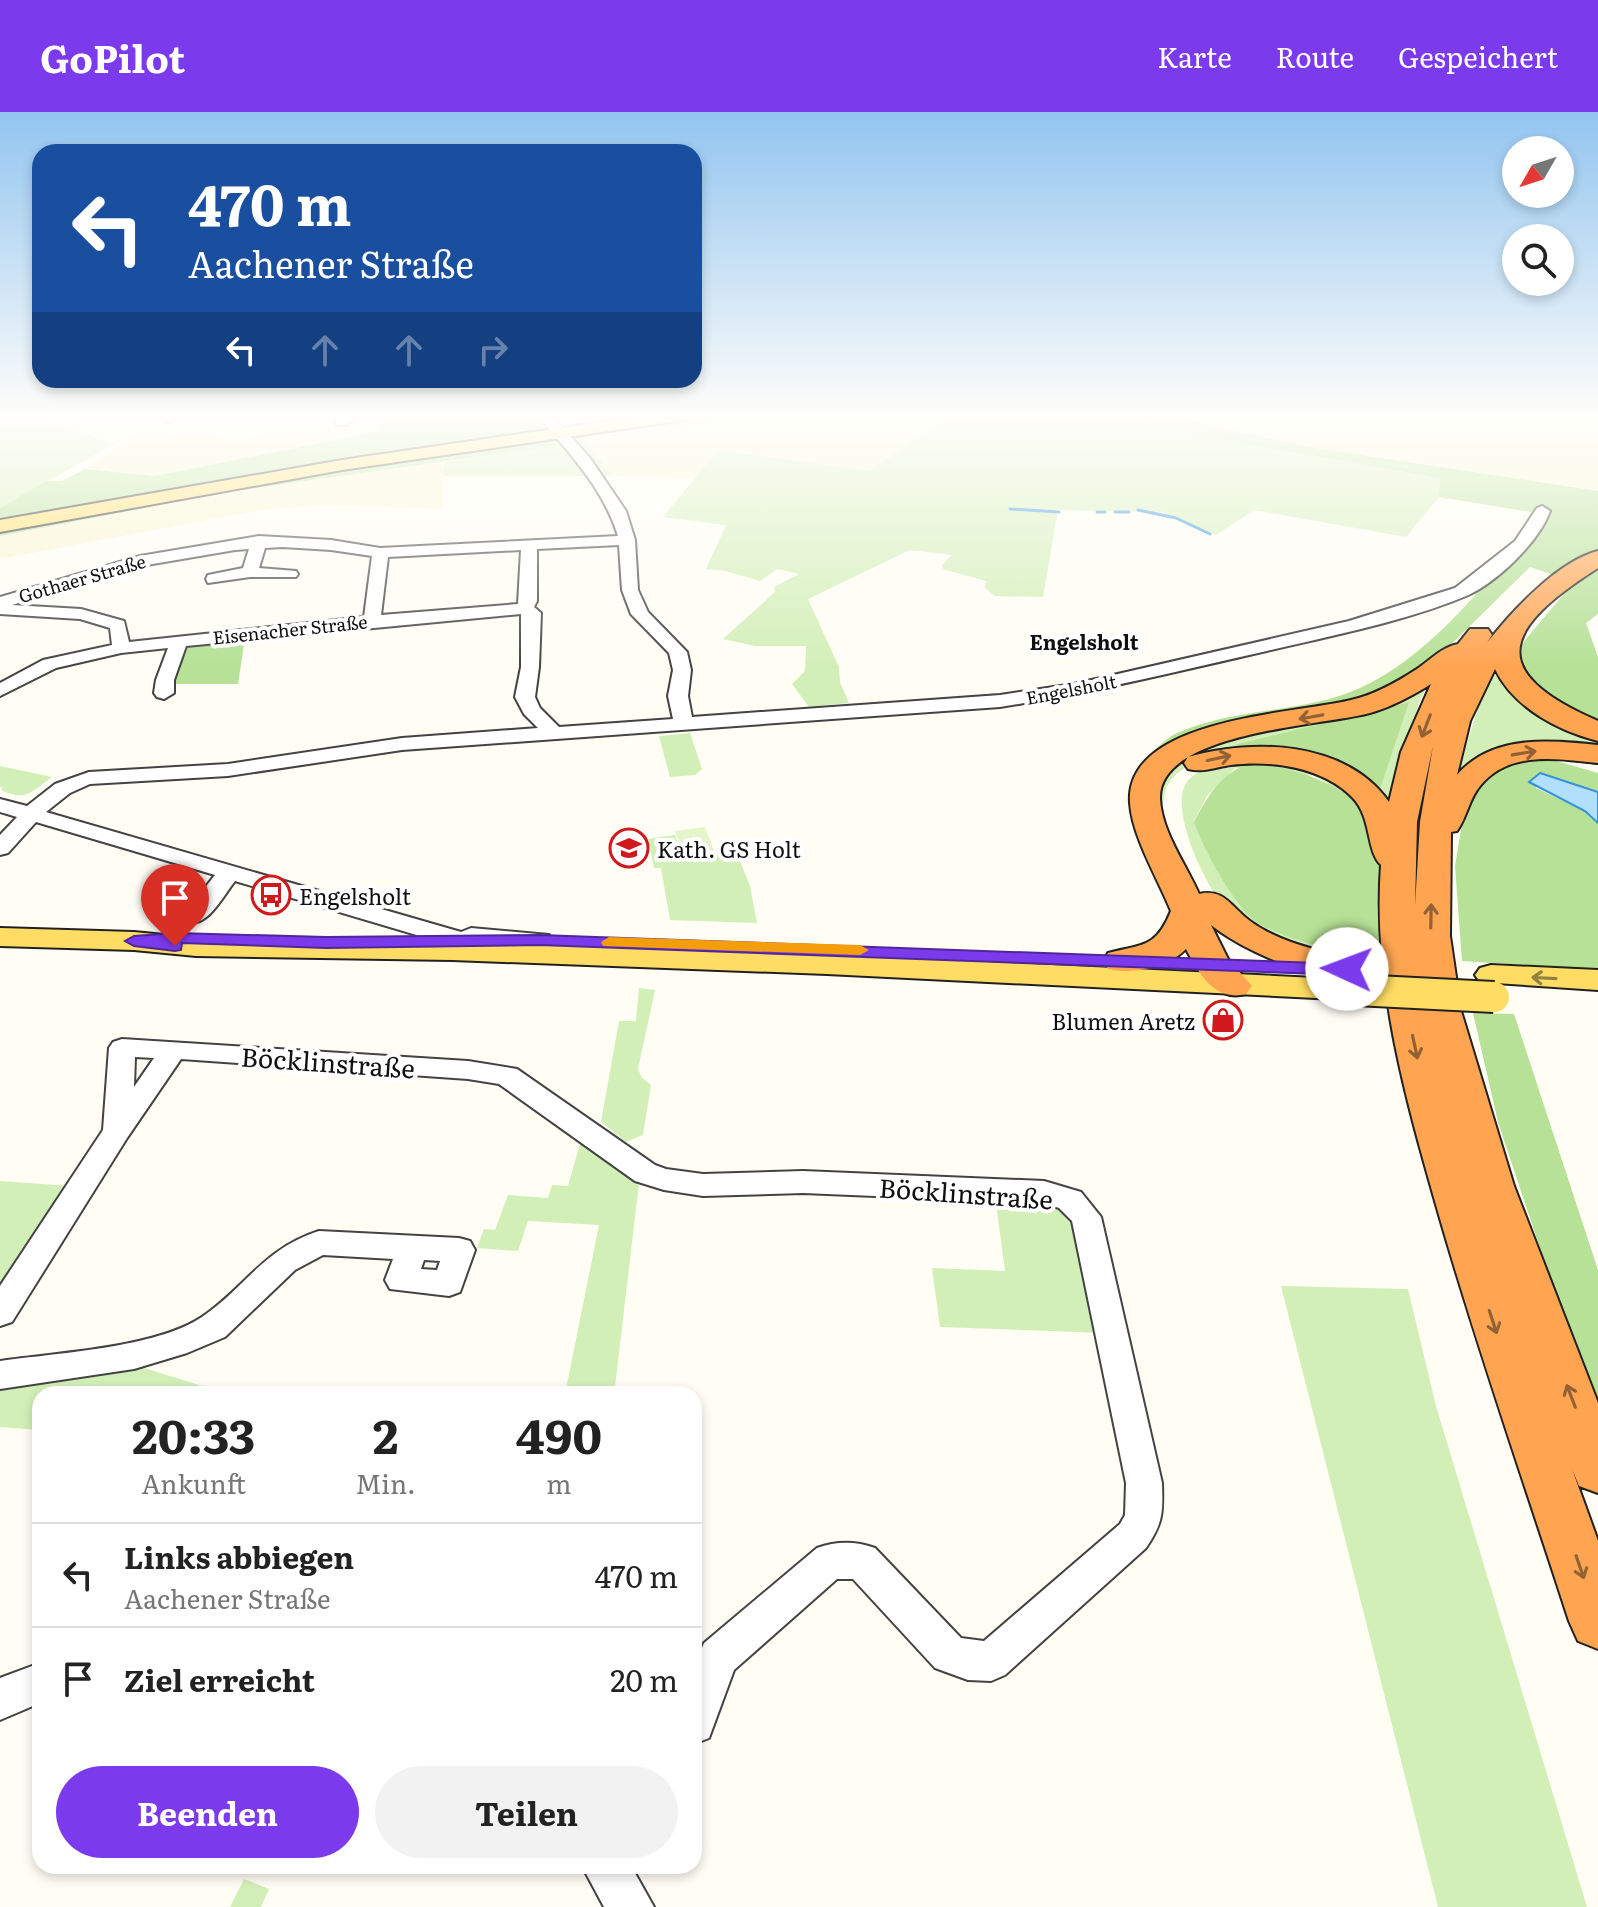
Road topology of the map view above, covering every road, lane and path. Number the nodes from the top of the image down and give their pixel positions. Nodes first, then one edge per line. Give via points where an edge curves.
1 (153, 499) edge
2 (611, 499) edge
3 (1542, 511) dead end
4 (0, 526) edge
5 (627, 540) junction
6 (259, 541) junction
7 (1598, 542) edge
8 (529, 545) junction
9 (380, 553) junction
10 (1598, 558) edge
11 (250, 572) junction
12 (290, 574) dead end
13 (214, 579) dead end
14 (0, 606) edge
15 (524, 609) junction
16 (372, 621) junction
17 (1512, 626) junction
18 (1479, 635) junction
19 (178, 641) junction
20 (121, 648) junction
21 (0, 670) edge
22 (29, 673) junction
23 (0, 690) edge
24 (164, 693) dead end
25 (684, 723) junction
26 (1598, 732) edge
27 (554, 733) junction
28 (1598, 754) edge
29 (0, 805) edge
30 (32, 815) junction
31 (0, 848) edge
32 (1433, 869) junction
33 (230, 872) junction
34 (1396, 887) junction
35 (1200, 905) junction
36 (194, 917) dead end
37 (420, 928) junction
38 (0, 937) edge
39 (540, 940) junction
40 (134, 941) junction
41 (457, 941) junction
42 (509, 953) junction
43 (1121, 961) junction
44 (1227, 972) junction
45 (1354, 977) junction
46 (1598, 980) edge
47 (1492, 986) junction
48 (1598, 1002) edge
49 (174, 1050) junction
50 (117, 1131) junction
51 (413, 1247) dead end
52 (0, 1313) edge
53 (0, 1375) edge
54 (1598, 1469) edge
55 (1598, 1621) edge
56 (32, 1686) edge
57 (0, 1699) edge
58 (702, 1701) edge

1 - 4 main road
2 - 5 street
3 - 25 street, Engelsholt via 1536,525 1477,583 1438,601 1354,625 1036,697
5 - 8 street, Gothaer Straße
5 - 25 street via 630,590 640,614 678,652
6 - 9 street, Gothaer Straße via 341,545
6 - 11 street
6 - 14 street, Gothaer Straße via 172,552
7 - 18 highway via 1554,567
8 - 9 street, Gothaer Straße
8 - 15 street
9 - 16 street
10 - 17 highway
11 - 12 street
11 - 13 street
14 - 20 street, Gothaer Straße via 99,617 118,625
15 - 16 street, Eisenacher Straße
15 - 27 street via 532,613 525,697
16 - 19 street, Eisenacher Straße
17 - 26 highway via 1505,650 1515,681 1544,705
17 - 32 highway via 1457,712 1435,807
18 -> 34 highway via 1445,682 1416,752
18 -> 35 highway via 1395,695 1341,712 1212,735 1159,762 1147,779 1147,812
19 - 20 street, Eisenacher Straße
19 - 24 street via 163,681
20 - 22 street, Eisenacher Straße via 76,656
21 - 22 street
22 - 23 street, Eisenacher Straße
25 - 27 street, Engelsholt
27 - 30 street, Engelsholt via 402,744 228,770 89,778 48,796
32 -> 28 highway via 1455,797 1482,766 1537,751
29 - 30 street
30 - 31 street, Engelsholt
30 - 33 street
54 -> 32 highway via 1490,1183 1442,1009 1431,927
33 - 36 street
33 - 37 street
35 -> 34 highway via 1168,809 1170,793 1191,767 1243,754 1300,761 1347,780 1367,795 1383,817
34 -> 55 highway via 1412,1036 1431,1118 1493,1321
35 - 43 highway via 1169,948
35 - 44 highway
35 - 45 highway via 1250,938
37 - 39 street
37 - 41 street
38 - 40 main road
39 - 41 main road
39 - 43 main road
40 - 41 main road
40 - 42 main road via 196,947
41 - 42 street
42 - 44 main road
43 - 44 main road
44 - 45 main road
45 - 47 main road, bridge
46 -> 47 main road
47 - 48 main road
49 - 50 street
49 - 50 street via 122,1048
49 - 58 street, Böcklinstraße via 507,1076 645,1173 665,1181 1044,1192 1070,1200 1086,1217 1144,1483 1144,1519 1133,1536 991,1661 949,1654 862,1561 830,1561 718,1657
50 - 52 street
51 - 53 street via 319,1243 284,1261 213,1327 175,1343 134,1355
56 - 57 street

